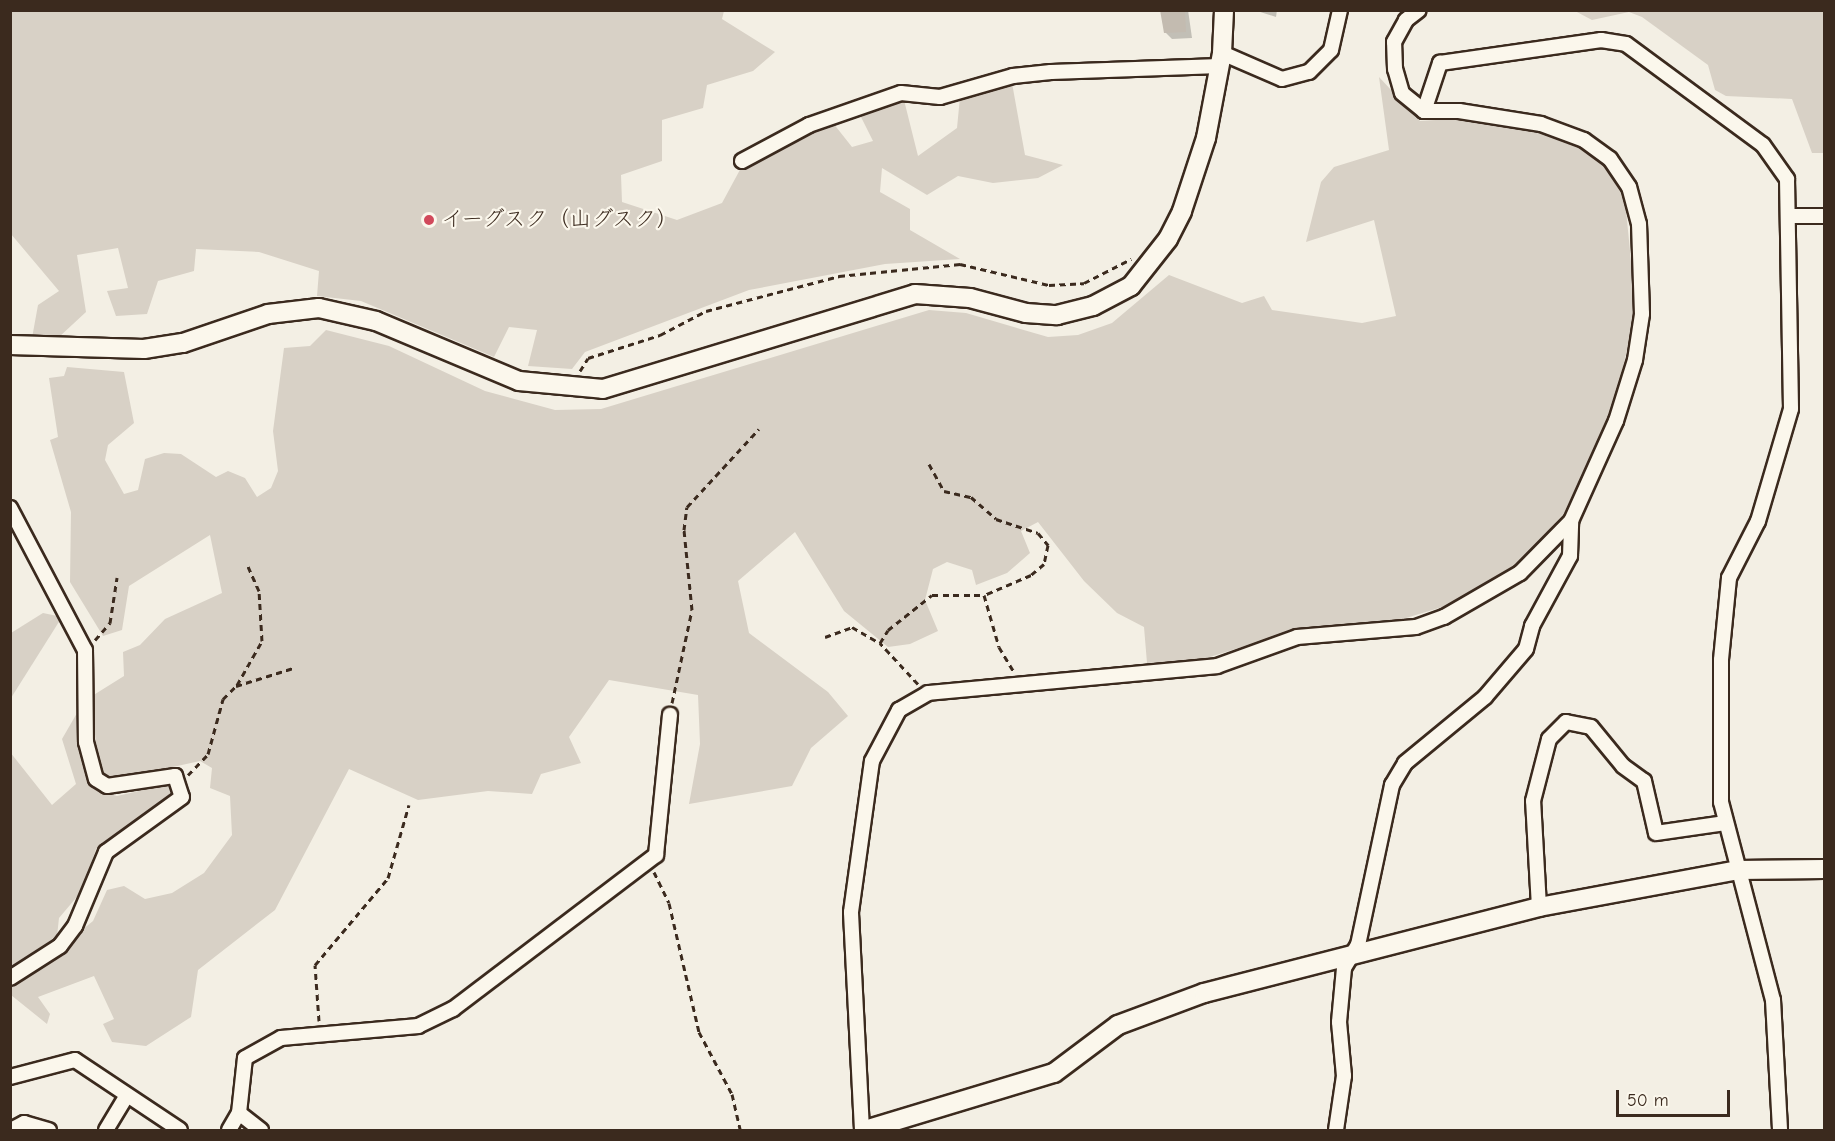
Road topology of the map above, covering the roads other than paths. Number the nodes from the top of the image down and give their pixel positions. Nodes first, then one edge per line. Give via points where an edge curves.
1 (1224, 10) edge
2 (1340, 10) edge
3 (1419, 10) edge
4 (1221, 59) junction
5 (1424, 111) junction
6 (742, 160) dead end
7 (1789, 216) junction
8 (1824, 216) edge
9 (10, 345) edge
10 (10, 508) edge
11 (1571, 521) junction
12 (670, 715) road end
13 (1725, 823) junction
14 (1824, 869) edge
15 (1738, 870) junction
16 (1539, 907) junction
17 (1352, 957) junction
18 (10, 978) edge
19 (10, 1077) edge
20 (125, 1098) junction
21 (239, 1113) junction
22 (11, 1131) edge
23 (49, 1131) edge
24 (106, 1131) edge
25 (180, 1131) edge
26 (229, 1131) edge
27 (261, 1131) edge
28 (863, 1131) edge
29 (1336, 1131) edge
30 (1780, 1131) edge

1 - 4 street
2 - 4 street via 1331,50 1309,72 1282,79
3 - 5 street via 1406,20 1394,42 1395,69 1402,93
4 - 6 street via 1013,76 940,97 901,93 810,125
4 - 9 street via 1206,138 1168,239 1131,286 1093,306 1066,313 1026,313 970,298 915,294 603,389 519,381 376,321 319,308 268,314 183,343 144,349
5 - 7 street via 1440,63 1601,39 1626,44 1779,161 1787,179
5 - 11 street via 1459,111 1540,124 1584,140 1610,159 1629,187 1640,258 1642,314 1635,360 1616,421
7 - 8 street
7 - 13 street via 1791,409 1758,521 1729,578 1722,621
10 - 18 street via 85,650 86,742 96,779 107,786 175,776 182,797 106,852 85,907 60,946
11 - 17 street via 1570,556 1532,626 1526,649 1485,698 1411,757 1392,785
11 - 28 street via 1520,573 1444,617 1416,627 1297,638 1217,666 1016,682 922,696 890,721 872,761 864,800 851,912
12 - 21 street via 656,855 453,1009 418,1026 281,1038 245,1058
13 - 15 street
13 - 16 street via 1656,833 1644,781 1623,766 1591,727 1566,722 1548,739 1533,801
14 - 15 street
15 - 16 street
15 - 30 street via 1773,1000
16 - 17 street
17 - 28 street via 1160,1006 1118,1025 1054,1073
17 - 29 street via 1342,991 1344,1076
19 - 20 street via 75,1060
20 - 24 street
20 - 25 street
21 - 26 street
21 - 27 street
22 - 23 street via 24,1124

